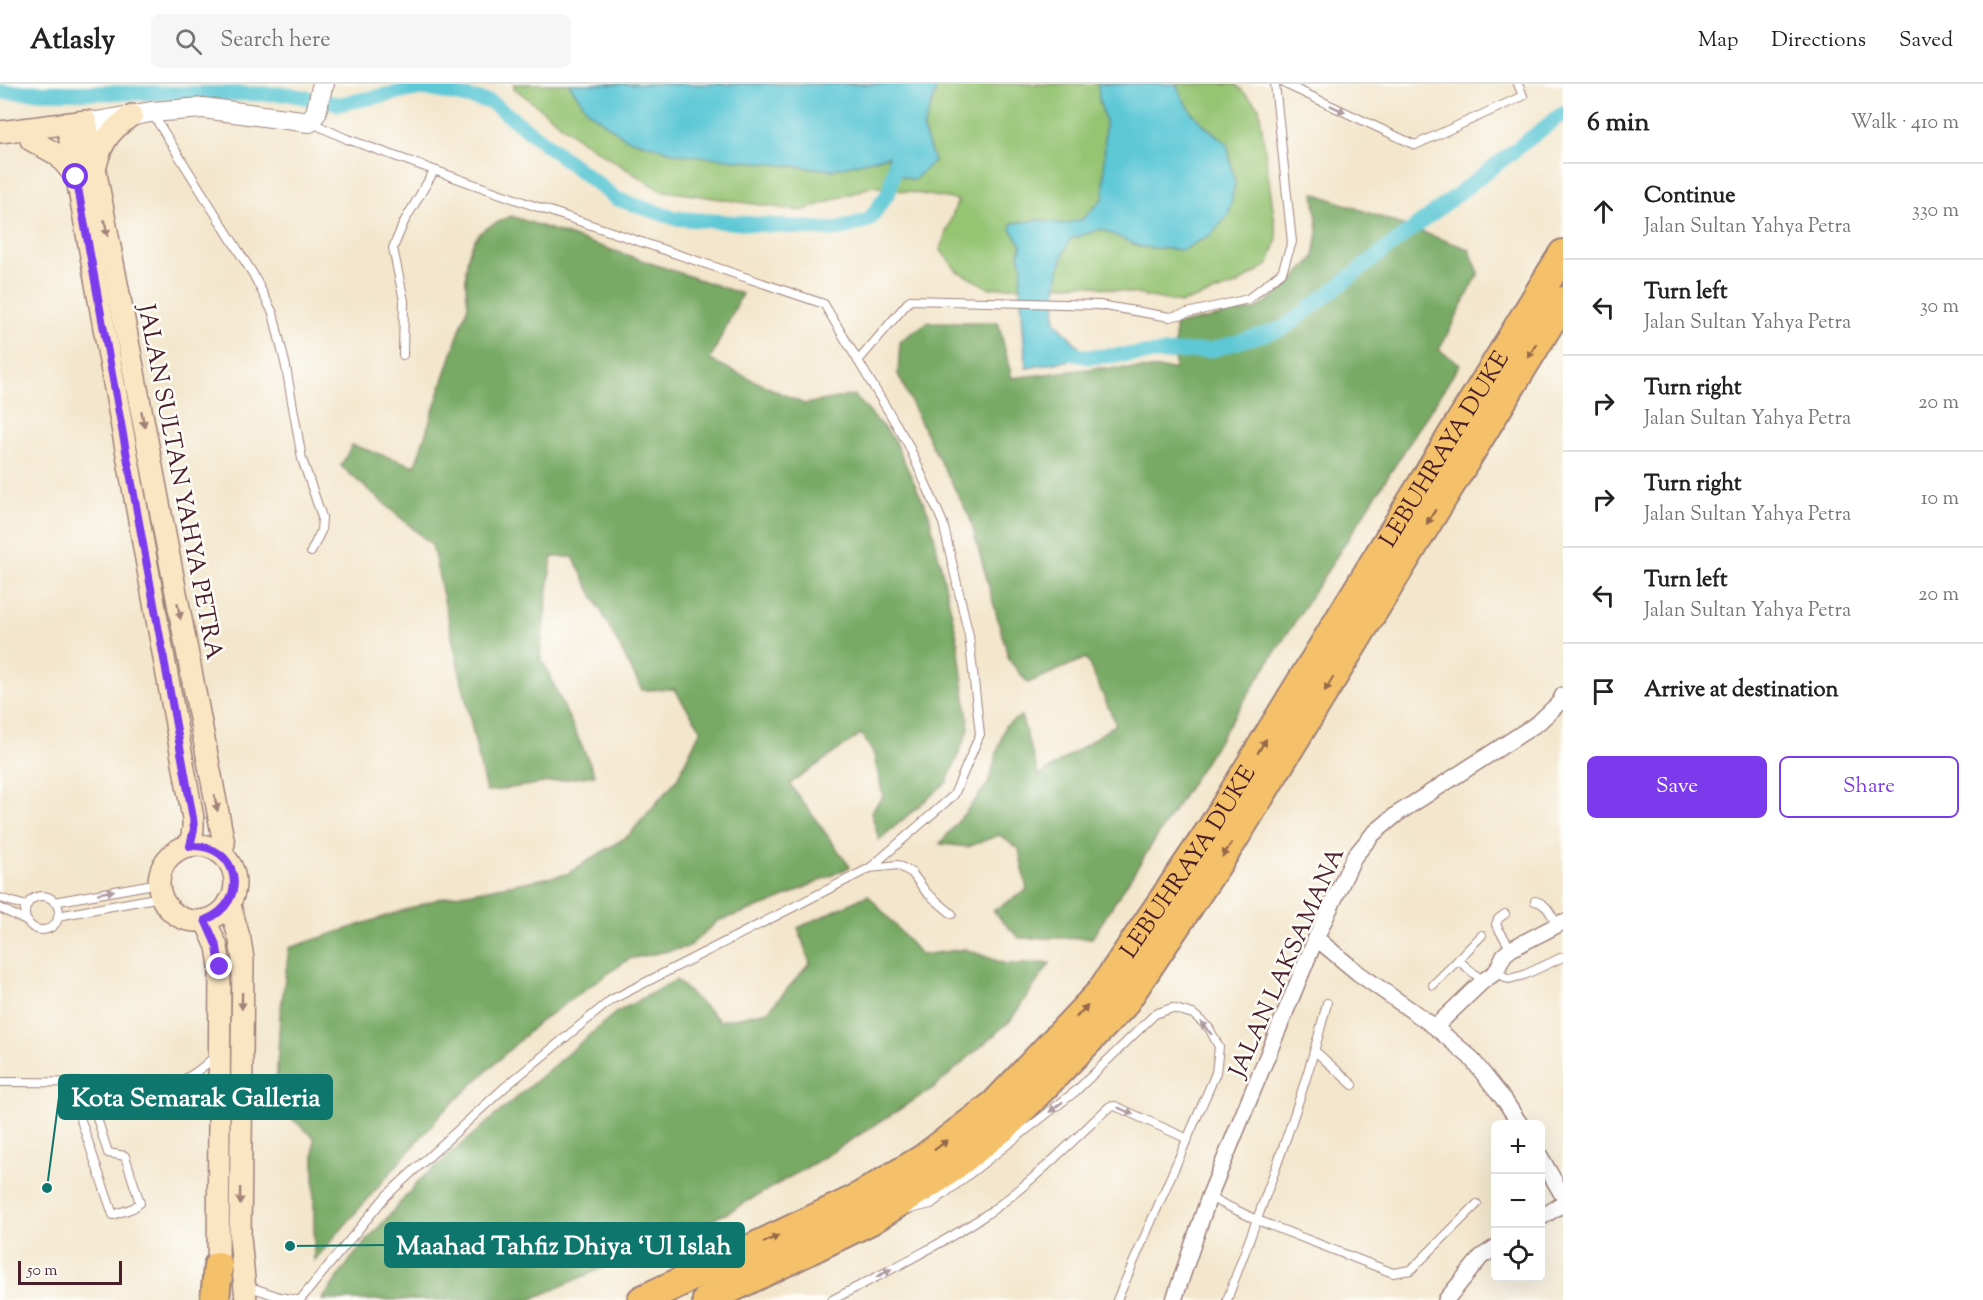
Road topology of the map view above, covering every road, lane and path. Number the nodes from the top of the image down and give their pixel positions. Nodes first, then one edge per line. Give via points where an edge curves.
1 (1275, 84) edge
2 (1285, 84) edge
3 (1518, 84) edge
4 (323, 86) edge
5 (142, 114) junction
6 (312, 117) junction
7 (81, 127) junction
8 (0, 132) edge
9 (31, 140) junction
10 (0, 142) edge
11 (434, 171) junction
12 (86, 174) junction
13 (1563, 254) edge
14 (1563, 301) edge
15 (403, 355) dead end
16 (858, 361) junction
17 (311, 552) dead end
18 (1563, 694) edge
19 (190, 846) junction
20 (220, 853) junction
21 (870, 868) junction
22 (160, 890) junction
23 (0, 898) edge
24 (1535, 901) dead end
25 (54, 902) junction
26 (229, 902) junction
27 (26, 906) junction
28 (0, 908) edge
29 (952, 914) dead end
30 (1505, 914) dead end
31 (58, 916) junction
32 (205, 920) junction
33 (28, 922) junction
34 (1560, 923) edge
35 (1482, 935) dead end
36 (1316, 938) junction
37 (1511, 949) junction
38 (1563, 957) edge
39 (1458, 960) junction
40 (1496, 972) junction
41 (1482, 981) junction
42 (1433, 985) dead end
43 (1327, 1004) dead end
44 (1435, 1027) junction
45 (220, 1052) junction
46 (1315, 1052) junction
47 (0, 1082) edge
48 (68, 1082) junction
49 (86, 1083) junction
50 (176, 1083) junction
51 (1353, 1085) dead end
52 (1517, 1120) edge
53 (219, 1122) junction
54 (1188, 1139) junction
55 (1545, 1165) edge
56 (1563, 1196) edge
57 (1209, 1197) junction
58 (1477, 1204) dead end
59 (1563, 1204) edge
60 (1545, 1215) edge
61 (871, 1220) junction
62 (1257, 1220) junction
63 (1491, 1251) edge
64 (218, 1266) junction
65 (245, 1292) edge
66 (215, 1300) edge
67 (224, 1300) edge
68 (298, 1300) edge
69 (642, 1300) edge
70 (707, 1300) edge
71 (832, 1300) edge
72 (1117, 1300) edge
73 (1174, 1300) edge
74 (1227, 1300) edge
75 (1446, 1300) edge

1 - 16 lane via 1292,242 1282,272 1248,299 1170,317 1099,305 910,300
2 -> 3 lane via 1415,146 1523,96
4 - 6 street
5 - 6 street via 203,108
5 - 7 street
5 - 12 main road via 113,129
5 - 17 lane via 254,273 273,313 302,459 322,517 321,531
6 - 11 lane via 347,139
7 - 8 main road
7 - 9 main road
7 - 12 main road, JALAN SULTAN YAHYA PETRA
9 - 10 main road
9 - 12 main road
11 - 15 lane via 393,248 404,301
11 - 16 lane via 824,304
12 - 19 main road, JALAN SULTAN YAHYA PETRA via 193,818
12 -> 20 main road, JALAN SULTAN YAHYA PETRA via 224,844
69 -> 13 highway, LEBUHRAYA DUKE via 854,1200 923,1159 994,1106 1100,993 1212,828
14 -> 61 highway, LEBUHRAYA DUKE via 1233,840 1122,1006 1006,1125 941,1176
16 - 21 lane via 908,444 943,523 969,636 980,734 954,795
18 - 36 street, JALAN LAKSAMANA via 1538,723 1397,814 1373,834 1354,857
19 - 20 main road via 200,845
19 - 22 main road via 168,859 161,870
20 - 26 main road, JALAN SULTAN YAHYA PETRA via 232,870 234,881
21 - 29 lane via 898,865 912,873 926,892
21 - 68 lane via 611,1000 505,1087 386,1196
25 -> 22 lane
22 - 31 lane
22 - 32 main road via 174,914 184,919
23 - 27 lane
24 - 34 lane via 1543,903
25 - 27 lane via 39,896
25 - 31 lane
26 - 32 main road
26 -> 65 main road, JALAN SULTAN YAHYA PETRA via 243,959 240,1237
27 - 33 lane
28 - 33 lane
30 - 37 lane via 1496,925
31 - 33 lane via 48,929 37,929
32 - 45 main road via 217,947 220,967
34 - 37 street
35 - 39 lane
36 - 44 street
36 - 57 street, JALAN LAKSAMANA
37 - 40 street
38 - 40 lane via 1509,979
39 - 41 lane
39 - 42 lane
40 - 41 street
41 - 44 street
43 - 46 lane
44 - 52 street via 1470,1057
45 - 50 lane via 202,1069
45 - 53 main road
46 - 51 lane
46 - 62 lane
47 - 48 lane
48 - 49 lane
48 - 49 lane via 113,1215 140,1203 125,1156 108,1153
49 - 50 lane
50 - 53 lane via 203,1098
53 - 64 main road
54 -> 61 lane via 1216,1072 1219,1047 1209,1028 1193,1014 1172,1008 1155,1014 1076,1091 931,1204
71 -> 54 lane via 981,1218 1022,1187 1109,1107 1115,1106
54 - 72 lane
55 - 56 street
57 - 62 lane
57 - 73 street, JALAN LAKSAMANA
58 - 62 lane via 1411,1270 1393,1273
59 - 60 street
61 - 70 highway, LEBUHRAYA DUKE
62 - 74 lane
63 - 75 street via 1481,1257
64 - 66 highway
64 - 67 main road
65 - 68 lane

